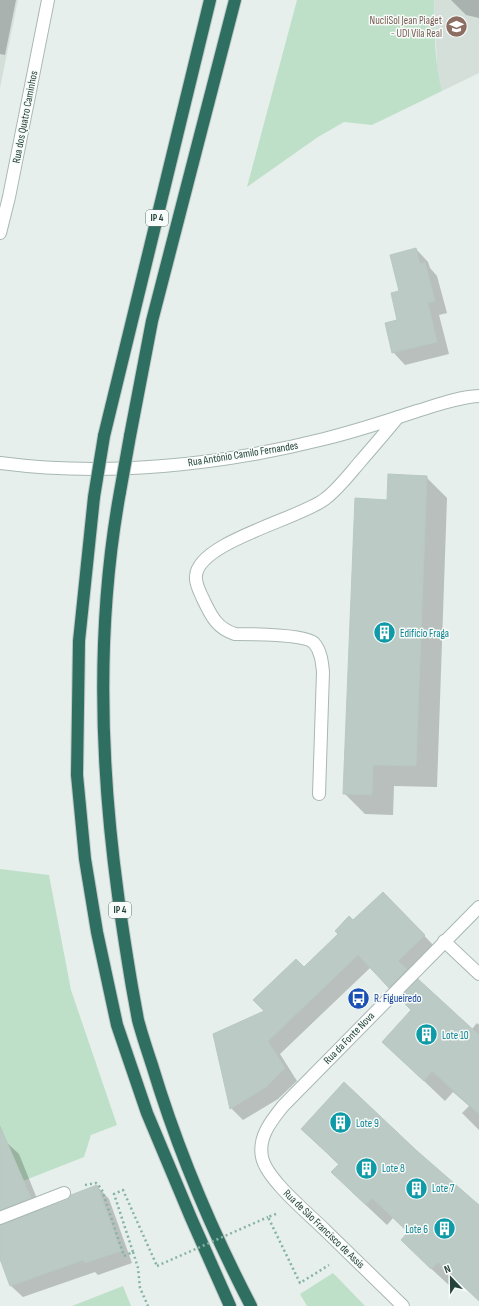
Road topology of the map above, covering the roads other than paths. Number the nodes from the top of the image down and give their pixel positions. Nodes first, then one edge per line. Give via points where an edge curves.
1 (48, 0) edge
2 (210, 0) edge
3 (235, 0) edge
4 (0, 233) edge
5 (479, 396) edge
6 (398, 417) junction
7 (0, 463) edge
8 (319, 794) dead end
9 (479, 907) edge
10 (444, 941) junction
11 (479, 974) edge
12 (261, 1142) joint
13 (64, 1193) dead end
14 (0, 1218) edge
15 (230, 1306) edge
16 (251, 1306) edge
17 (403, 1306) edge

1 - 4 street, Rua dos Quatro Caminhos
2 - 15 highway, IP 4, bridge via 104,436 94,497 79,641 77,775 85,859 96,932 117,1025 147,1113
3 - 16 highway, IP 4, bridge via 152,321 130,436 115,520 107,588 103,693 111,840 124,944 138,1020 165,1109 205,1211
5 - 6 street, Rua António Camilo Fernandes
6 - 7 street, Rua António Camilo Fernandes via 296,446 172,465 68,469
6 - 8 street via 341,485 324,500 305,511 224,545 203,560 196,576 212,616 226,631 235,634 297,637 313,642 317,648 322,661 323,678
9 - 10 street, Rua da Fonte Nova
10 - 11 street
10 - 12 street, Rua da Fonte Nova via 283,1106 268,1125
12 - 17 street, Rua de São Francisco de Assis via 262,1158 271,1175
13 - 14 street

